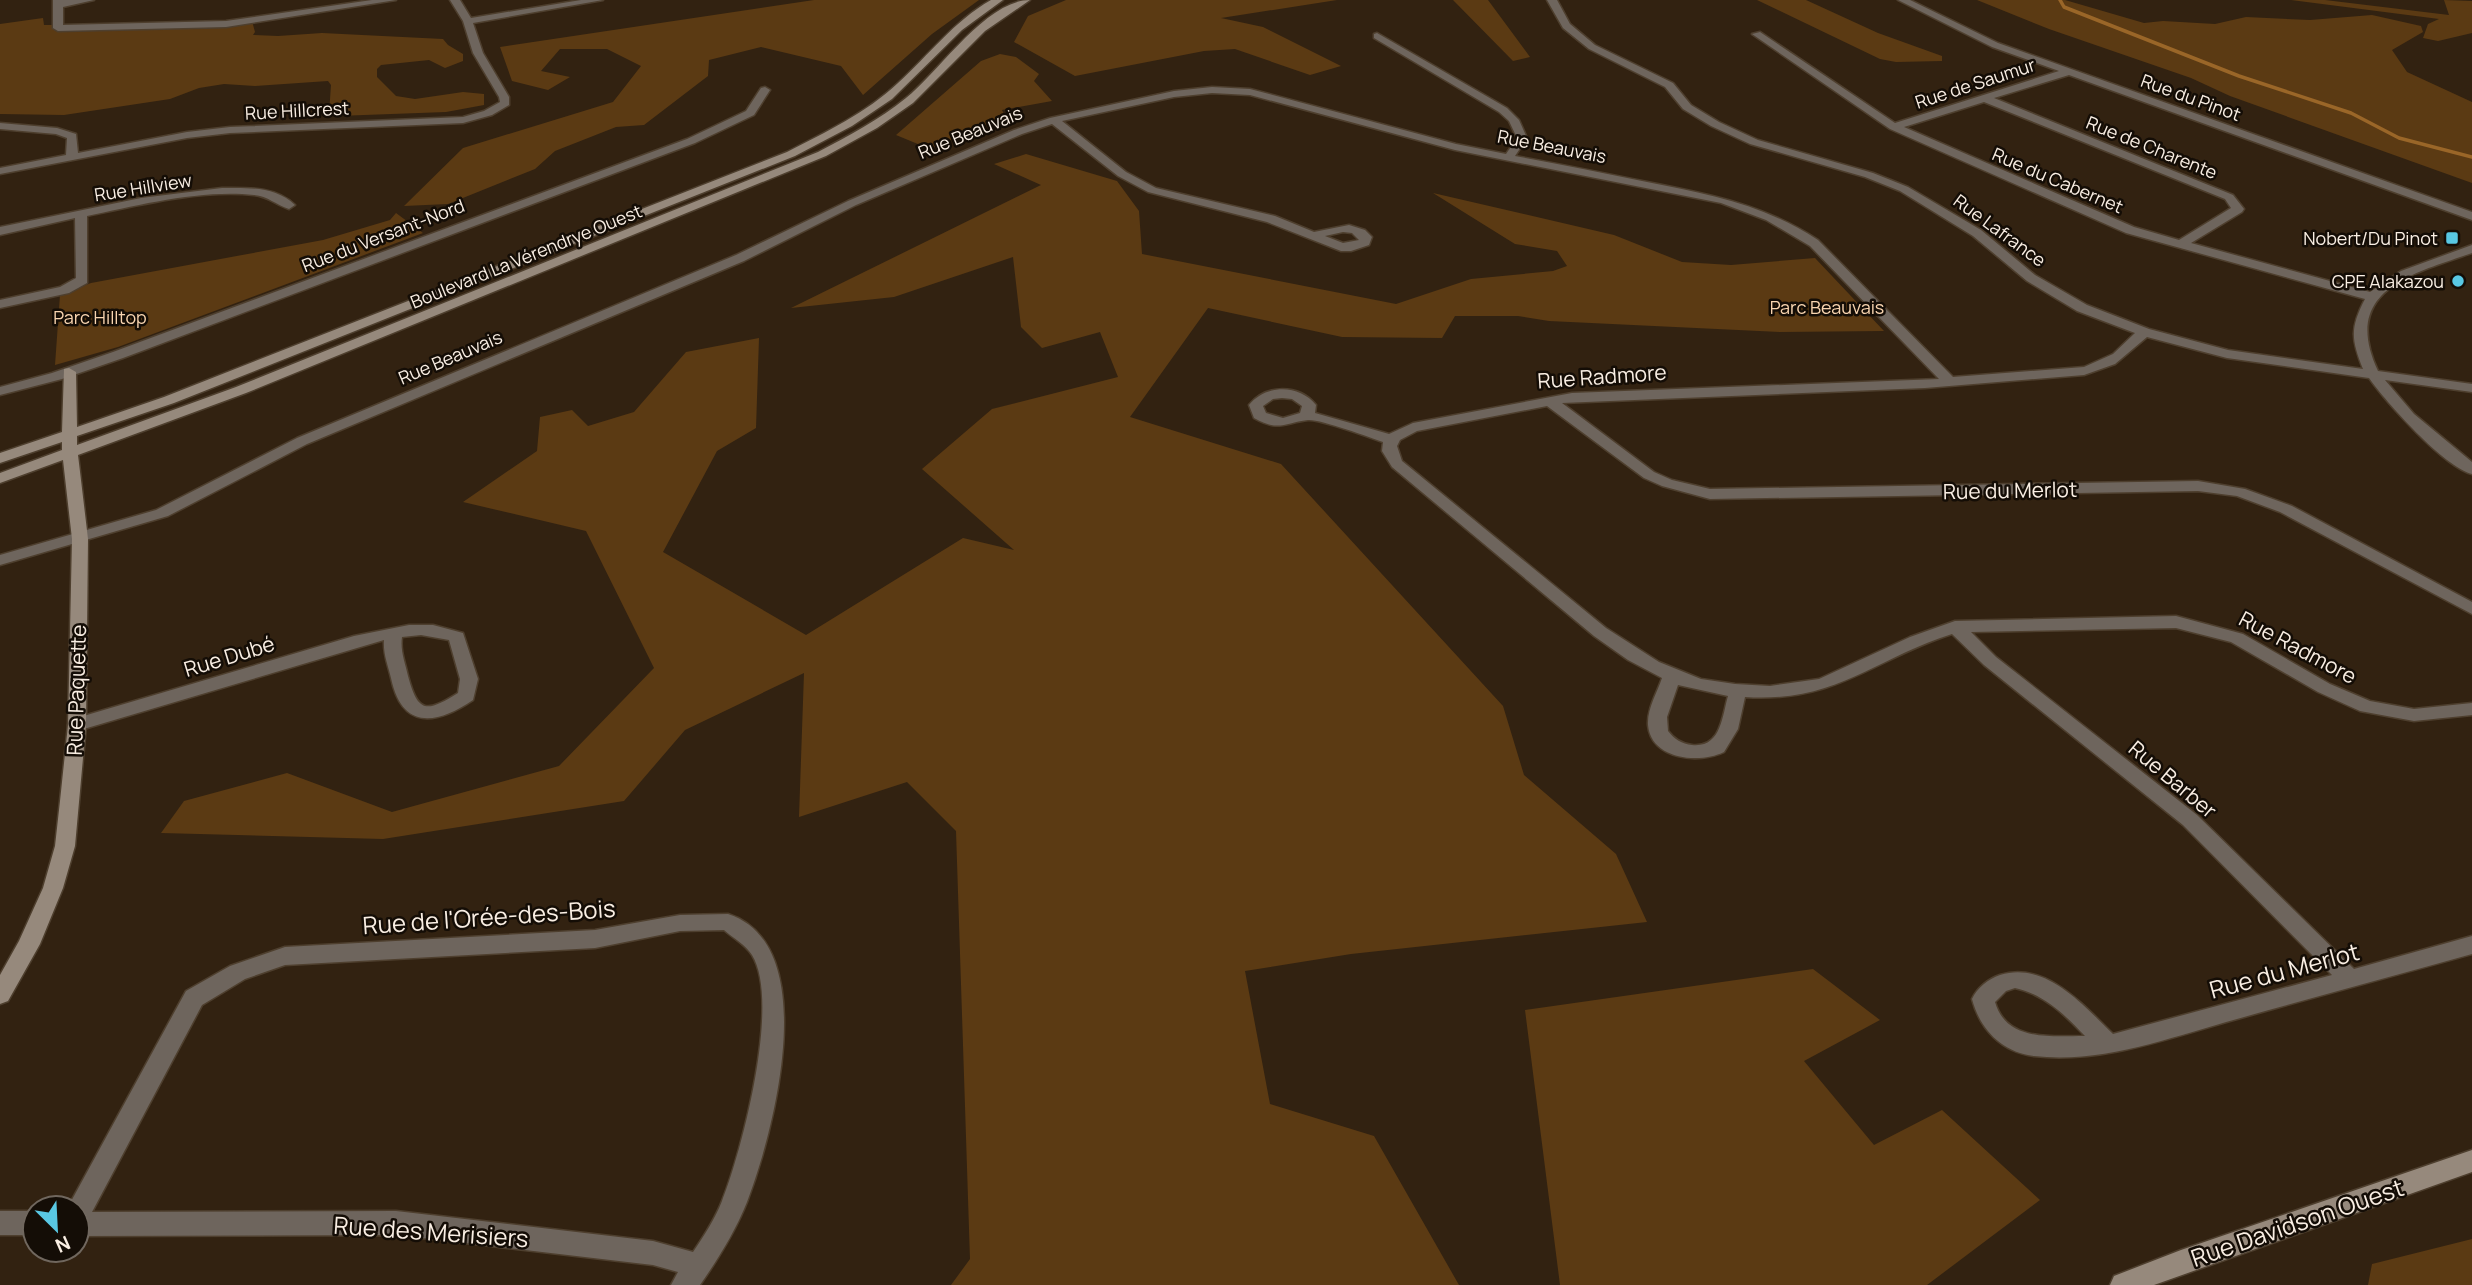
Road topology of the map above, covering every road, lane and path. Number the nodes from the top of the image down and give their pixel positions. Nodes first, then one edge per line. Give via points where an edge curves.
1 (89, 0) edge
2 (391, 0) edge
3 (455, 0) edge
4 (598, 0) edge
5 (998, 0) edge
6 (1025, 0) edge
7 (1552, 0) edge
8 (1903, 0) edge
9 (58, 2) edge
10 (468, 22) junction
11 (1757, 34) dead end
12 (1377, 36) dead end
13 (2067, 72) junction
14 (765, 90) dead end
15 (1983, 98) junction
16 (1054, 120) junction
17 (0, 126) edge
18 (1894, 127) junction
19 (72, 157) junction
20 (1509, 157) junction
21 (0, 171) edge
22 (289, 205) dead end
23 (81, 215) junction
24 (2472, 216) edge
25 (0, 231) edge
26 (1317, 235) dead end
27 (2179, 245) junction
28 (2472, 249) edge
29 (2372, 297) junction
30 (0, 304) edge
31 (2144, 332) junction
32 (69, 372) junction
33 (2373, 374) junction
34 (1950, 382) junction
35 (2472, 388) edge
36 (0, 391) edge
37 (1548, 400) junction
38 (1307, 415) dead end
39 (72, 434) junction
40 (1390, 439) junction
41 (70, 453) junction
42 (0, 458) edge
43 (2472, 469) edge
44 (0, 478) edge
45 (80, 539) junction
46 (0, 560) edge
47 (2472, 609) edge
48 (1955, 627) junction
49 (395, 632) junction
50 (1672, 676) junction
51 (1738, 691) junction
52 (2472, 709) edge
53 (77, 725) junction
54 (2472, 945) edge
55 (2350, 979) junction
56 (0, 995) edge
57 (2109, 1045) junction
58 (2472, 1161) edge
59 (88, 1194) edge
60 (0, 1223) edge
61 (21, 1223) edge
62 (91, 1224) edge
63 (691, 1276) edge
64 (2123, 1285) edge

1 - 9 street
2 - 9 street via 233,24 58,28
3 - 10 street
4 - 10 street
5 - 39 main road, Boulevard La Vérendrye Ouest via 965,21 875,106 791,154 190,392
6 - 41 main road, Boulevard La Vérendrye Ouest via 990,19 892,115 822,154 241,390
7 - 31 street, Rue Lafrance via 1566,26 1592,47 1669,85 1687,107 1715,124 1754,142 1904,189 1977,233 2031,278 2082,308
8 - 13 street, Rue du Pinot via 1995,45
10 - 19 street, Rue Hillcrest via 478,53 504,97 505,103 488,113 463,120 230,130
11 - 18 street, Rue du Cabernet
12 - 20 street via 1514,120 1522,138
13 - 15 street, Rue de Saumur
13 - 24 street, Rue du Pinot
14 - 32 street, Rue du Versant-Nord via 750,113 710,134
15 - 18 street, Rue de Saumur
15 - 27 street, Rue de Charente via 2229,197 2238,209
16 - 20 street, Rue Beauvais via 1174,94 1230,90 1266,95 1455,147
16 - 26 street via 1136,183 1168,196 1251,213
16 - 45 street, Rue Beauvais via 967,152 740,258 302,441 162,513
17 - 19 street via 72,136
18 - 27 street, Rue du Cabernet via 2130,230
19 - 21 street, Rue Hillcrest
20 - 34 street, Rue Beauvais via 1723,200 1788,225 1827,254
22 - 23 street, Rue Hillview via 276,196 235,192 164,199
23 - 25 street, Rue Hillview
23 - 30 street via 82,280 64,290
27 - 29 street, Rue du Cabernet
28 - 29 street via 2403,275
29 - 33 street via 2366,307 2360,347
31 - 33 street, Rue Lafrance via 2227,354
31 - 34 street, Rue Radmore via 2124,355 2100,368
32 - 36 street, Rue du Versant-Nord
32 - 39 main road, Rue Paquette
33 - 35 street, Rue Lafrance
33 - 43 street via 2408,418
34 - 37 street, Rue Radmore
37 - 40 street, Rue Radmore via 1413,426
37 - 47 street, Rue du Merlot via 1650,475 1710,494 2198,486 2240,492 2286,509
38 - 40 street
39 - 41 main road, Rue Paquette
39 - 42 main road, Boulevard La Vérendrye Ouest
40 - 50 street, Rue Radmore via 1390,457 1397,464 1588,623
41 - 44 main road, Boulevard La Vérendrye Ouest
41 - 45 main road, Rue Paquette
45 - 46 street, Rue Beauvais
45 - 53 main road, Rue Paquette
48 - 51 street, Rue Radmore via 1928,634 1828,683 1801,689
48 - 52 street, Rue Radmore via 2176,622 2237,638 2367,707 2414,715
48 - 55 street, Rue Barber via 1990,662 2190,820
49 - 49 street, Rue Dubé via 428,628 457,637 469,679 467,696 433,713 406,702 390,649
49 - 53 street, Rue Dubé
50 - 51 street, Rue Radmore
50 - 51 street via 1657,724 1660,735 1680,750 1706,752 1718,747 1725,738
53 - 56 main road, Rue Paquette via 65,846 29,944
54 - 55 street, Rue du Merlot
55 - 57 street, Rue du Merlot
57 - 57 street, Rue du Merlot via 2024,1043 1998,1028 1988,1017 1983,999 2004,980 2023,979 2066,1002
58 - 64 main road, Rue Davidson Ouest
59 - 63 street, Rue de l'Orée-des-Bois via 194,998 253,964 285,956 595,939 680,923 728,922 763,952 768,965 771,1047 759,1121 734,1204
60 - 61 street
62 - 63 street, Rue des Merisiers via 396,1223 653,1253

